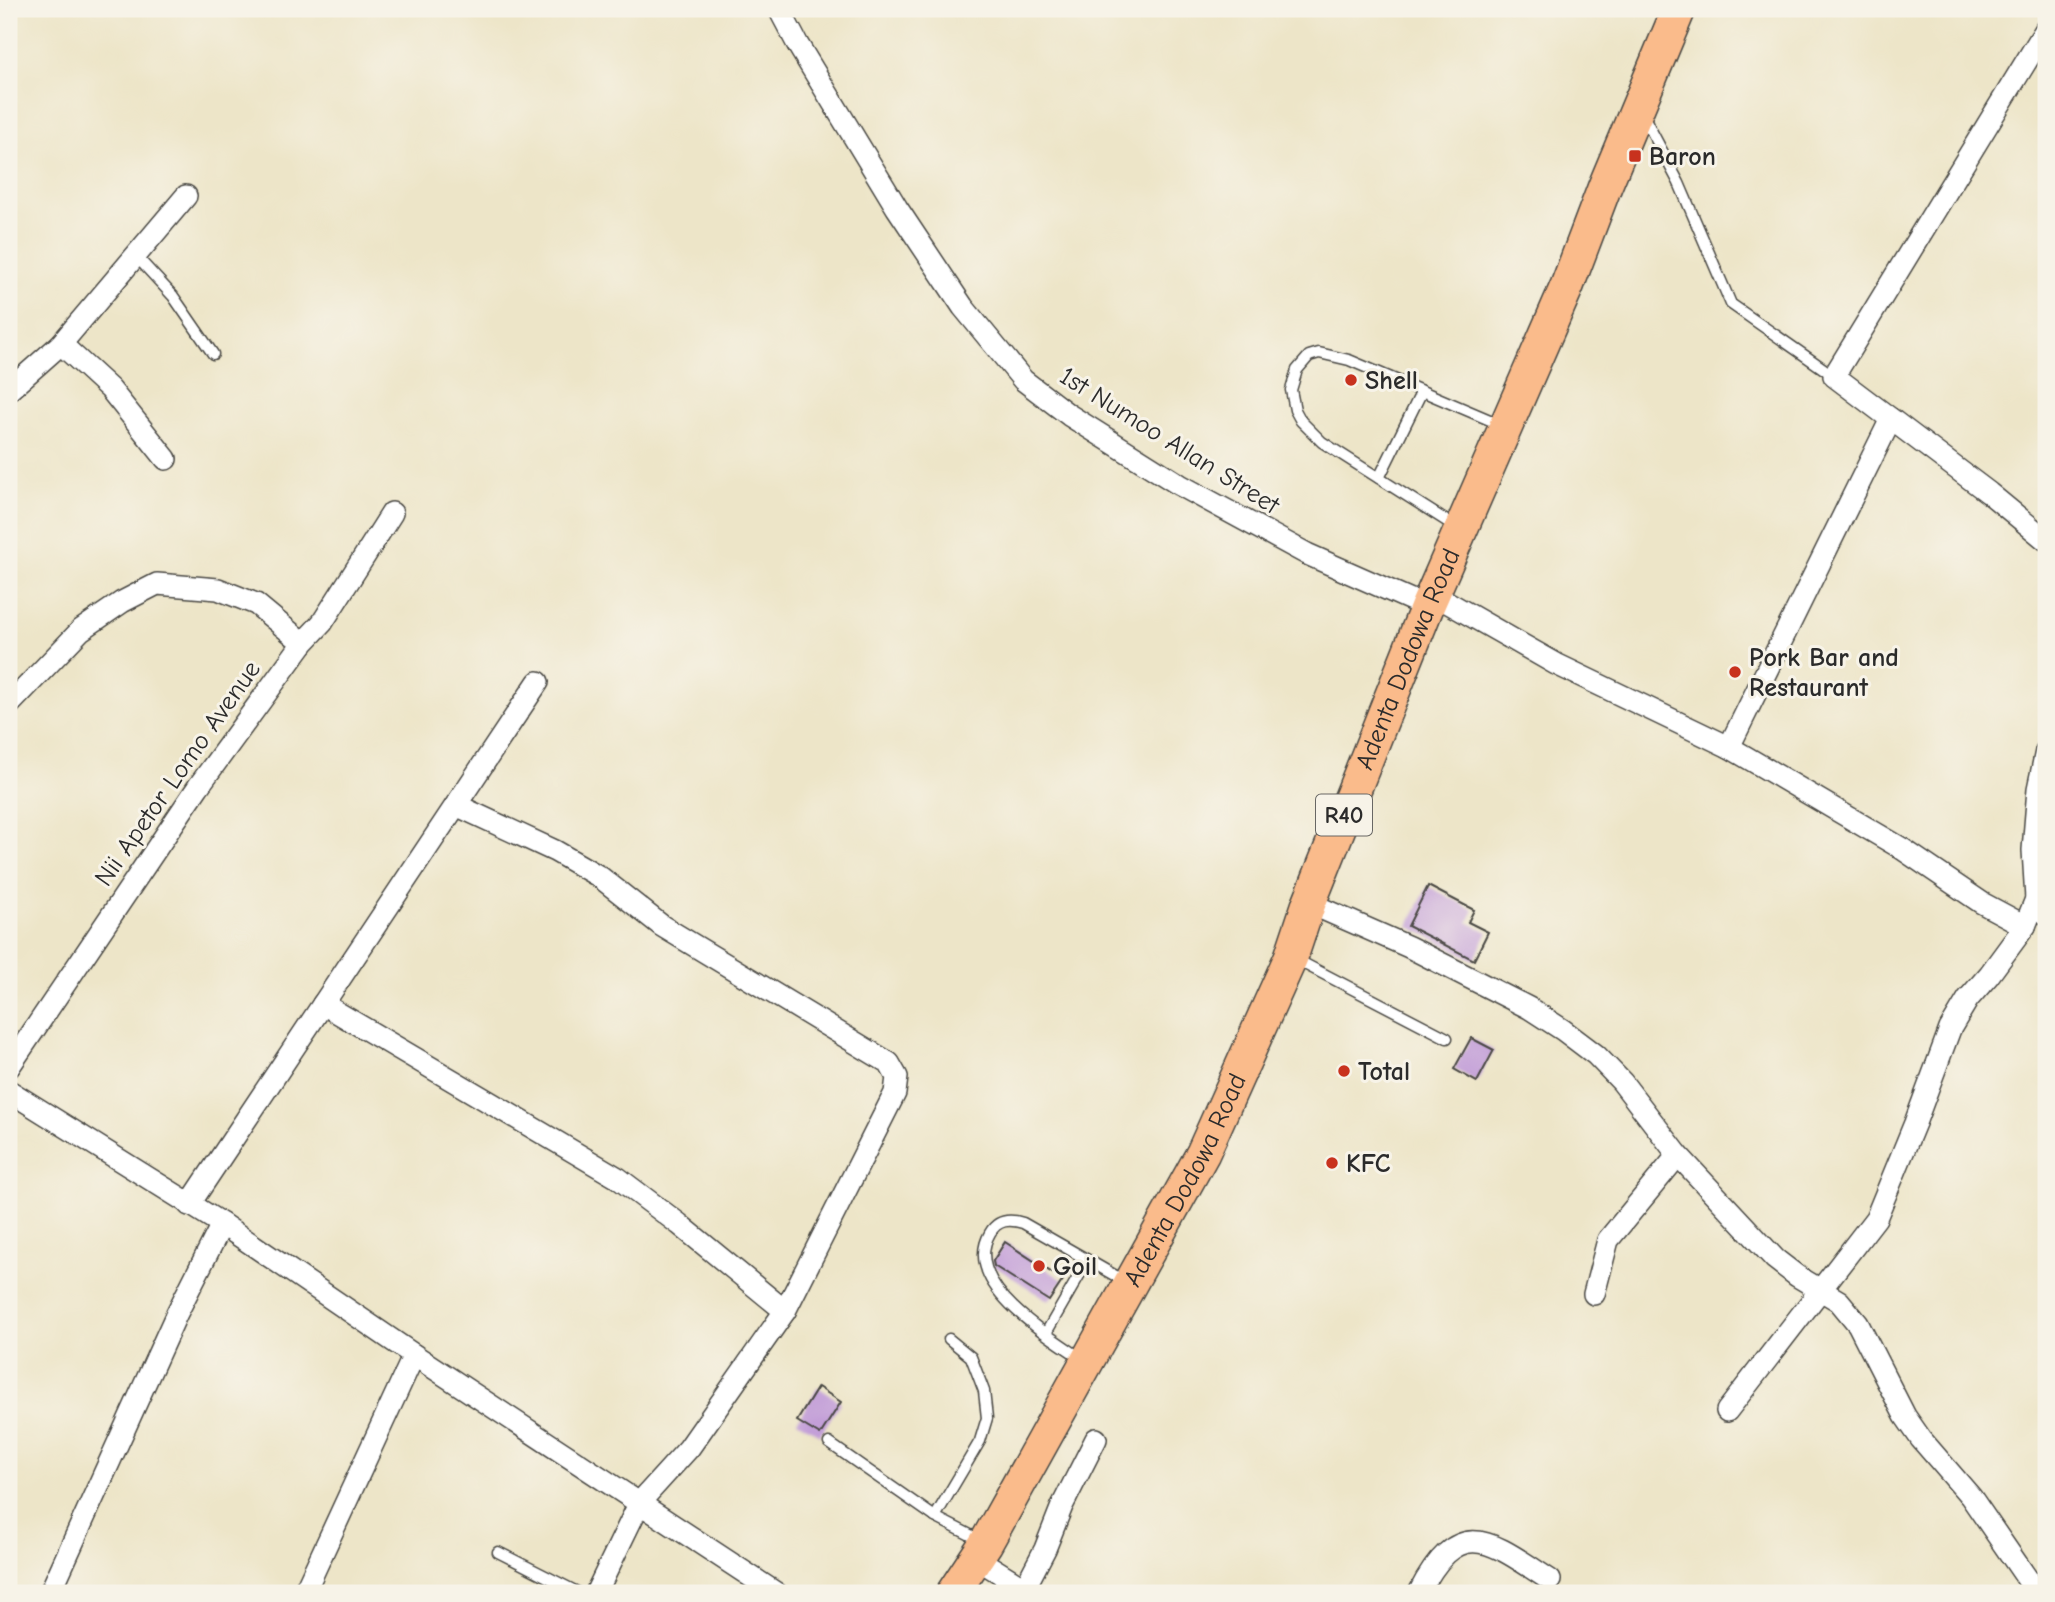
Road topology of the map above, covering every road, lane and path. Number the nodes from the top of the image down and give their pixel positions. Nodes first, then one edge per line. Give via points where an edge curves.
1 (779, 9) edge
2 (1679, 9) edge
3 (2046, 29) edge
4 (1639, 106) junction
5 (186, 196) dead end
6 (135, 255) junction
7 (61, 344) junction
8 (213, 354) dead end
9 (1834, 376) junction
10 (9, 390) edge
11 (1422, 391) junction
12 (1891, 419) junction
13 (1506, 427) junction
14 (166, 459) dead end
15 (1379, 478) junction
16 (392, 513) dead end
17 (1462, 530) junction
18 (2046, 540) edge
19 (1430, 601) junction
20 (303, 643) junction
21 (538, 682) dead end
22 (9, 705) edge
23 (1729, 747) junction
24 (2046, 751) edge
25 (456, 805) junction
26 (1309, 903) junction
27 (2041, 906) edge
28 (2025, 926) junction
29 (1291, 957) junction
30 (323, 1004) junction
31 (1447, 1038) dead end
32 (9, 1067) edge
33 (9, 1091) edge
34 (1678, 1155) junction
35 (189, 1205) junction
36 (222, 1224) junction
37 (1088, 1260) junction
38 (1129, 1284) junction
39 (1820, 1289) junction
40 (1594, 1294) dead end
41 (785, 1311) junction
42 (1046, 1333) junction
43 (949, 1339) dead end
44 (414, 1355) junction
45 (1087, 1362) junction
46 (1727, 1411) dead end
47 (1096, 1439) dead end
48 (829, 1443) dead end
49 (640, 1502) junction
50 (935, 1517) junction
51 (981, 1550) junction
52 (498, 1552) dead end
53 (1550, 1580) dead end
54 (1023, 1591) edge
55 (50, 1593) edge
56 (304, 1593) edge
57 (579, 1593) edge
58 (596, 1593) edge
59 (776, 1593) edge
60 (953, 1593) edge
61 (1419, 1593) edge
62 (2037, 1593) edge

1 - 19 street, 1st Numoo Allan Street via 897,208 963,307 1023,380 1069,415 1180,485 1307,554
2 - 4 main road, Adenta Dodowa Road / R40
3 - 9 street
4 - 9 lane via 1679,183 1731,304
4 - 13 main road, Adenta Dodowa Road / R40
5 - 6 street
6 - 7 street
6 - 8 lane via 173,296
7 - 10 street
7 - 14 street via 110,388
9 - 12 street
11 - 13 lane
11 - 15 lane
11 - 15 lane via 1349,360 1320,353 1309,356 1297,370 1291,390 1301,421 1322,442
12 - 18 street
12 - 23 street
13 - 17 main road, Adenta Dodowa Road / R40
15 - 17 lane
16 - 20 street, Nii Apetor Lomo Avenue via 322,623
17 - 19 main road, Adenta Dodowa Road / R40
19 - 23 street, 1st Numoo Allan Street
19 - 26 main road, Adenta Dodowa Road / R40
20 - 22 street via 256,604 218,589 157,584 81,630
20 - 32 street, Nii Apetor Lomo Avenue via 198,787
21 - 25 street
23 - 28 street, 1st Numoo Allan Street
24 - 27 street via 2033,849
25 - 30 street
25 - 41 street via 600,877 662,926 888,1063 897,1077 895,1093
26 - 29 main road, Adenta Dodowa Road / R40
26 - 34 street via 1409,947 1563,1030 1622,1082
27 - 28 street
28 - 39 street via 1950,1029 1876,1218
29 - 31 lane
29 - 38 main road, Adenta Dodowa Road / R40 via 1203,1153
30 - 35 street
30 - 41 street via 618,1178
33 - 35 street
34 - 39 street via 1774,1259
34 - 40 street via 1608,1240
35 - 36 street
36 - 44 street
36 - 55 street
37 - 38 lane
37 - 42 lane
37 - 42 lane via 1023,1223 997,1223 990,1233 983,1252 1000,1294
38 - 45 main road, Adenta Dodowa Road / R40
39 - 46 street
39 - 62 street via 1839,1301 1858,1324 1905,1416 1971,1497
41 - 49 street via 689,1448
42 - 45 lane
43 - 50 lane via 971,1357 984,1391 987,1418 980,1441
44 - 49 street
44 - 56 street
45 - 51 main road, Adenta Dodowa Road / R40
47 - 54 street
48 - 50 lane
49 - 58 street
49 - 59 street
50 - 51 lane
51 - 54 street
51 - 60 main road, Adenta Dodowa Road / R40
52 - 57 lane
53 - 61 street via 1499,1547 1465,1543 1433,1567

